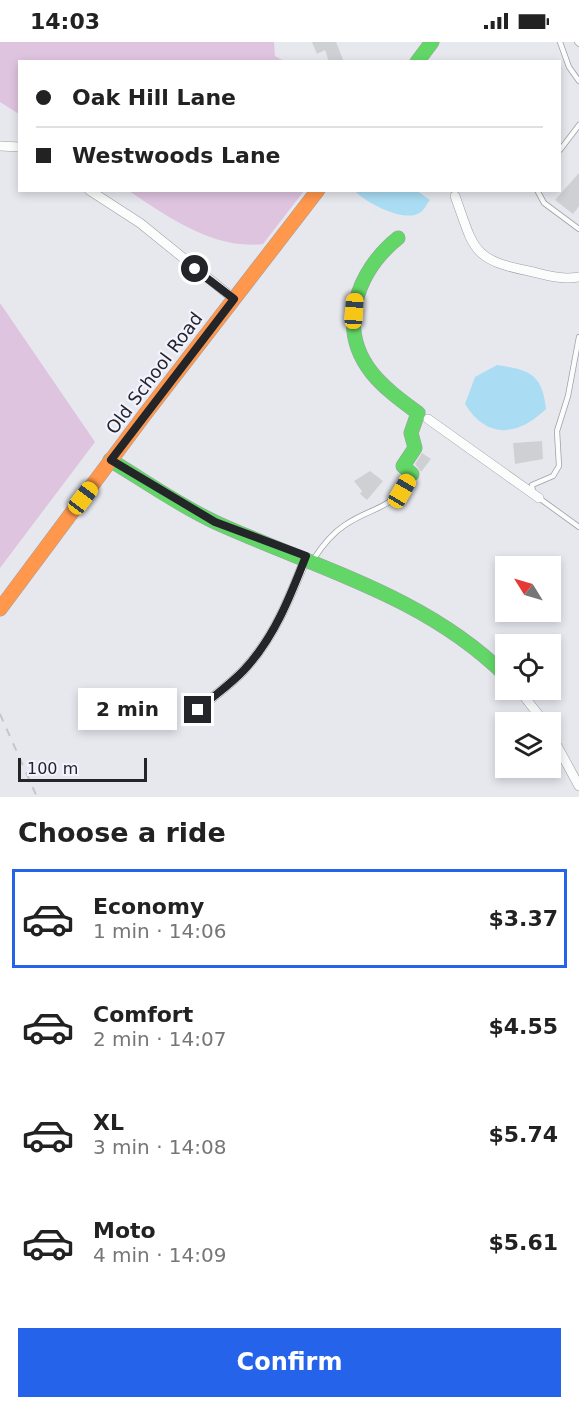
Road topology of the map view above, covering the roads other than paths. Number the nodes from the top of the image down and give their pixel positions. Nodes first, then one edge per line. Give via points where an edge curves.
1 (432, 42) edge
2 (560, 42) edge
3 (418, 60) edge
4 (579, 81) edge
5 (579, 125) edge
6 (0, 146) edge
7 (18, 147) edge
8 (561, 149) edge
9 (92, 192) edge
10 (316, 192) edge
11 (538, 192) edge
12 (455, 196) dead end
13 (579, 229) edge
14 (398, 238) dead end
15 (579, 277) edge
16 (234, 299) junction
17 (579, 337) edge
18 (428, 419) dead end
19 (111, 460) junction
20 (412, 474) joint
21 (539, 498) junction
22 (579, 526) edge
23 (310, 558) junction
24 (0, 609) edge
25 (495, 665) edge
26 (527, 700) edge
27 (198, 710) dead end
28 (536, 712) edge
29 (561, 753) edge
30 (579, 786) edge

1 - 3 street
2 - 4 lane
5 - 8 lane
6 - 7 street
9 - 16 street via 140,223
10 - 16 street, Old School Road
11 - 13 lane via 544,203
12 - 15 street via 471,241 492,262 552,278
14 - 20 street via 380,252 364,274 356,294 354,330 367,366 418,413 411,433 415,448 403,466
16 - 19 street, Old School Road
17 - 21 lane via 557,431 559,466 553,476 532,485
18 - 21 street
19 - 23 street via 215,522
19 - 24 street, Old School Road
20 - 23 lane via 394,499 346,524
21 - 22 lane
23 - 25 street via 446,627
23 - 27 street via 257,653 244,670
26 - 28 street
29 - 30 street

